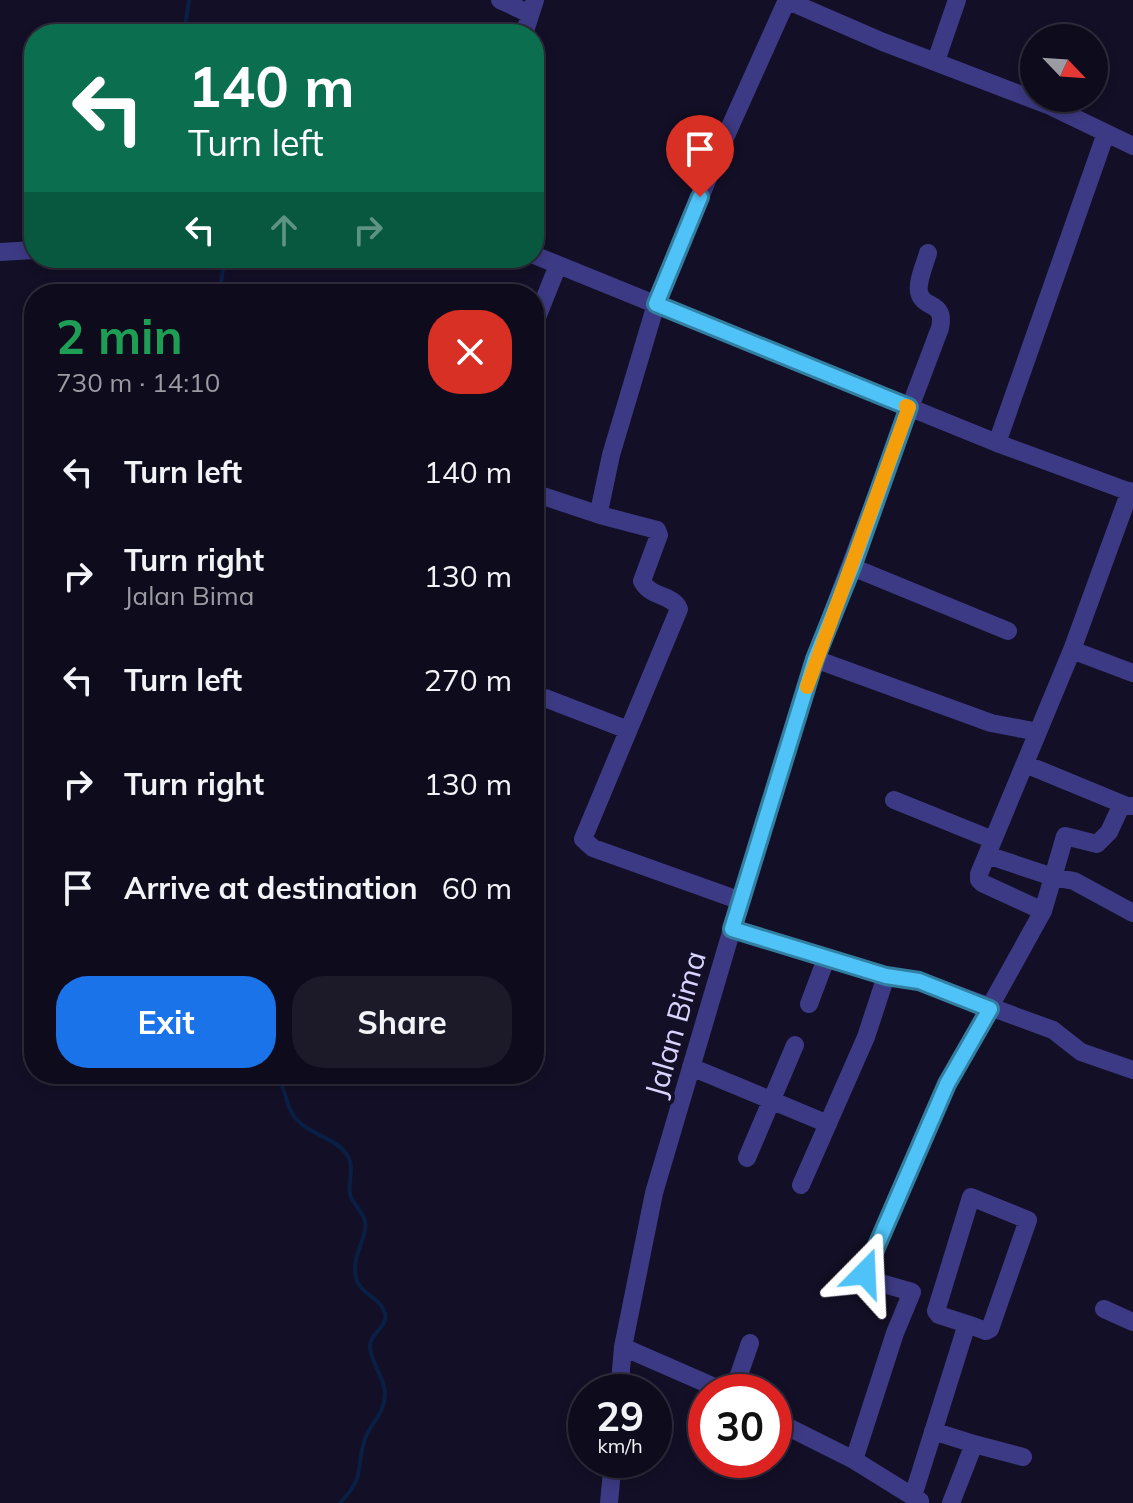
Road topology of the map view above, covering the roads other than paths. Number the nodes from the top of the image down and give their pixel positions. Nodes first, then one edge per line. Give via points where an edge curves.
1 (500, 0) edge
2 (786, 0) edge
3 (957, 0) edge
4 (533, 7) edge
5 (936, 61) junction
6 (1106, 133) junction
7 (1133, 146) edge
8 (24, 251) edge
9 (0, 252) edge
10 (928, 253) dead end
11 (544, 259) edge
12 (558, 265) junction
13 (544, 300) edge
14 (656, 304) junction
15 (909, 407) junction
16 (997, 443) junction
17 (1131, 492) edge
18 (544, 496) edge
19 (600, 515) junction
20 (852, 567) junction
21 (1008, 631) dead end
22 (1072, 650) junction
23 (815, 659) junction
24 (1133, 673) edge
25 (545, 698) dead end
26 (628, 730) junction
27 (1038, 732) junction
28 (1025, 764) junction
29 (894, 800) dead end
30 (1128, 805) edge
31 (990, 848) junction
32 (1053, 877) junction
33 (741, 901) junction
34 (1043, 911) junction
35 (1133, 913) edge
36 (732, 929) junction
37 (826, 959) junction
38 (886, 976) junction
39 (809, 1004) dead end
40 (990, 1009) junction
41 (795, 1045) dead end
42 (691, 1067) junction
43 (1133, 1070) edge
44 (772, 1100) junction
45 (828, 1124) junction
46 (747, 1158) dead end
47 (801, 1185) dead end
48 (912, 1292) junction
49 (936, 1306) junction
50 (1104, 1309) dead end
51 (1133, 1322) edge
52 (967, 1324) junction
53 (750, 1343) dead end
54 (623, 1347) junction
55 (621, 1374) edge
56 (739, 1374) edge
57 (688, 1375) edge
58 (792, 1429) edge
59 (933, 1431) junction
60 (974, 1444) junction
61 (1023, 1457) dead end
62 (854, 1460) junction
63 (611, 1478) edge
64 (918, 1499) edge
65 (609, 1503) edge
66 (951, 1503) edge

1 - 4 street
2 - 5 street
2 - 14 street
3 - 5 street
5 - 6 street
6 - 7 street
6 - 16 street
8 - 9 street
10 - 15 street, Jalan Bima via 919,291 938,308 941,320
11 - 12 street
12 - 13 street
12 - 14 street
14 - 15 street
14 - 19 street via 611,455
15 - 16 street
15 - 20 street, Jalan Bima
16 - 17 street
17 - 22 street
18 - 19 street
19 - 26 street via 657,530 642,581 679,609
20 - 21 street
20 - 23 street, Jalan Bima
22 - 24 street
22 - 27 street
23 - 27 street via 991,723
23 - 33 street, Jalan Bima
25 - 26 street
26 - 33 street via 584,841
27 - 28 street
28 - 30 street
28 - 31 street
29 - 31 street
30 - 32 street via 1097,844 1065,836
31 - 32 street
31 - 34 street via 981,882
32 - 34 street
32 - 35 street via 1074,881
33 - 36 street, Jalan Bima
34 - 40 street
36 - 37 street
36 - 42 street, Jalan Bima
37 - 38 street
37 - 39 street
38 - 40 street via 919,981
38 - 45 street
40 - 43 street via 1053,1030 1081,1052
40 - 48 street via 947,1084 866,1270 870,1280
41 - 44 street
42 - 44 street
42 - 54 street, Jalan Bima via 654,1193
44 - 45 street
44 - 46 street
45 - 47 street
48 - 49 street
48 - 62 street
49 - 52 street via 938,1315
49 - 52 street via 969,1199 1026,1217 990,1329
50 - 51 street
52 - 59 street
53 - 56 street
54 - 55 street, Jalan Bima
54 - 57 street
58 - 62 street
59 - 60 street
59 - 64 street
60 - 61 street
60 - 66 street
62 - 64 street
63 - 65 street

